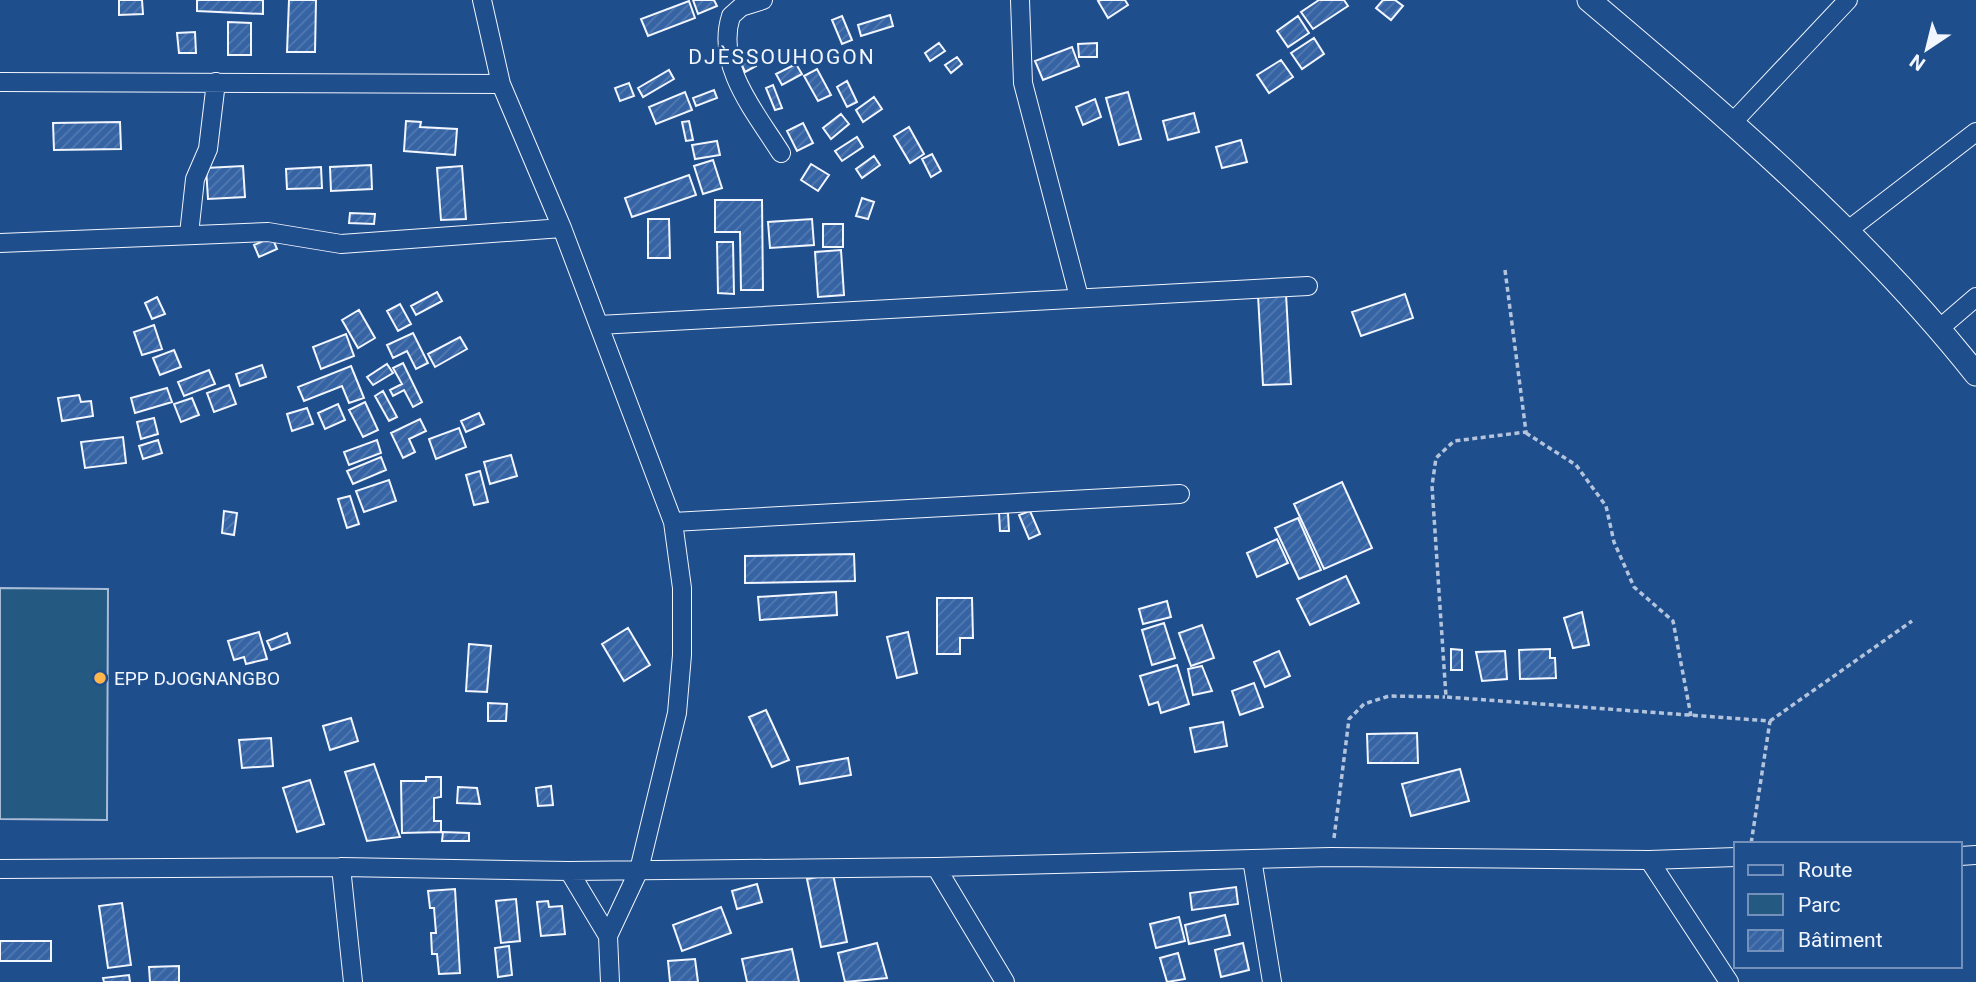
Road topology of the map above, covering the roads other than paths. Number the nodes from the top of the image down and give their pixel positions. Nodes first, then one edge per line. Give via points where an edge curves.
1 (482, 0) edge
2 (763, 0) edge
3 (1020, 0) edge
4 (1589, 0) edge
5 (1848, 0) edge
6 (0, 82) edge
7 (216, 82) junction
8 (501, 84) junction
9 (1733, 122) junction
10 (1976, 132) edge
11 (781, 152) dead end
12 (562, 228) junction
13 (1847, 231) junction
14 (189, 234) junction
15 (0, 243) edge
16 (1308, 286) dead end
17 (1079, 297) junction
18 (1976, 297) edge
19 (599, 325) junction
20 (1940, 328) junction
21 (1976, 374) edge
22 (1180, 494) dead end
23 (673, 522) junction
24 (1734, 857) edge
25 (1252, 859) junction
26 (1649, 860) junction
27 (341, 867) junction
28 (936, 867) junction
29 (0, 869) edge
30 (639, 870) junction
31 (569, 871) junction
32 (608, 936) junction
33 (353, 982) edge
34 (610, 982) edge
35 (1005, 982) edge
36 (1272, 982) edge
37 (1728, 982) edge

1 - 8 street
2 - 11 street via 741,7 732,16 730,59 749,102
3 - 17 street via 1023,83
4 - 9 street
5 - 9 street
6 - 7 street
7 - 8 street
7 - 14 street via 208,149 195,179
8 - 12 street
9 - 13 street
10 - 13 street
12 - 14 street via 341,244 268,232
12 - 19 street
13 - 20 street
14 - 15 street
16 - 17 street
17 - 19 street
18 - 20 street
19 - 23 street
20 - 21 street
22 - 23 street
23 - 30 street via 682,588 677,713
24 - 26 street
25 - 26 street
25 - 28 street
25 - 36 street
26 - 37 street
27 - 29 street
27 - 31 street
27 - 33 street
28 - 30 street
28 - 35 street
30 - 31 street
30 - 32 street
31 - 32 street
32 - 34 street

